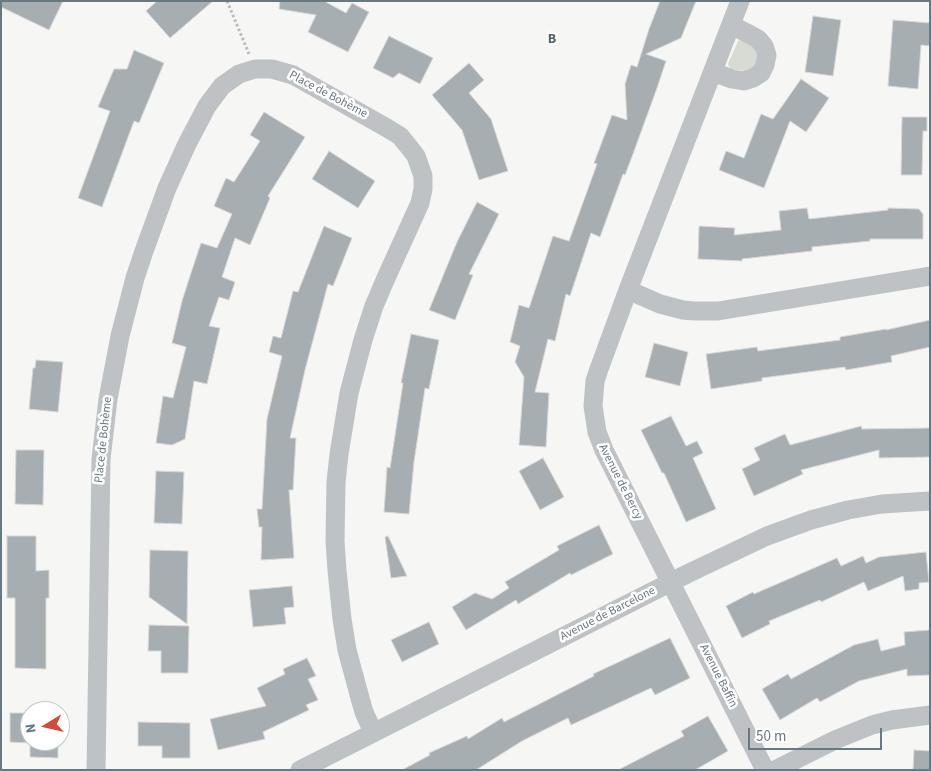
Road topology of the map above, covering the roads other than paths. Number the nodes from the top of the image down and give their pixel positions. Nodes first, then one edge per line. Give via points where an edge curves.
1 (740, 1) edge
2 (731, 26) junction
3 (714, 72) junction
4 (930, 276) edge
5 (628, 290) junction
6 (930, 501) edge
7 (671, 583) junction
8 (930, 715) edge
9 (373, 732) junction
10 (96, 770) edge
11 (300, 770) edge
12 (765, 770) edge
13 (775, 770) edge

1 - 2 street, Avenue de Bercy
2 - 3 street, Avenue de Bercy
2 - 3 street via 758,39 767,55 765,65 761,73 744,81
3 - 5 street, Avenue de Bercy
4 - 5 street via 718,311 683,310
5 - 7 street, Avenue de Bercy via 596,381 594,421 604,450
6 - 7 street, Avenue de Barcelone via 862,507 793,525
7 - 9 street, Avenue de Barcelone
7 - 12 street, Avenue Baffin
8 - 13 street via 872,725
9 - 10 street, Place de Bohème via 360,698 342,619 335,541 336,482 349,393 363,340 374,306 420,203 422,176 416,156 400,136 293,75 272,69 255,69 239,74 222,86 191,137 146,244 120,336 101,459
9 - 11 street, Avenue de Barcelone

